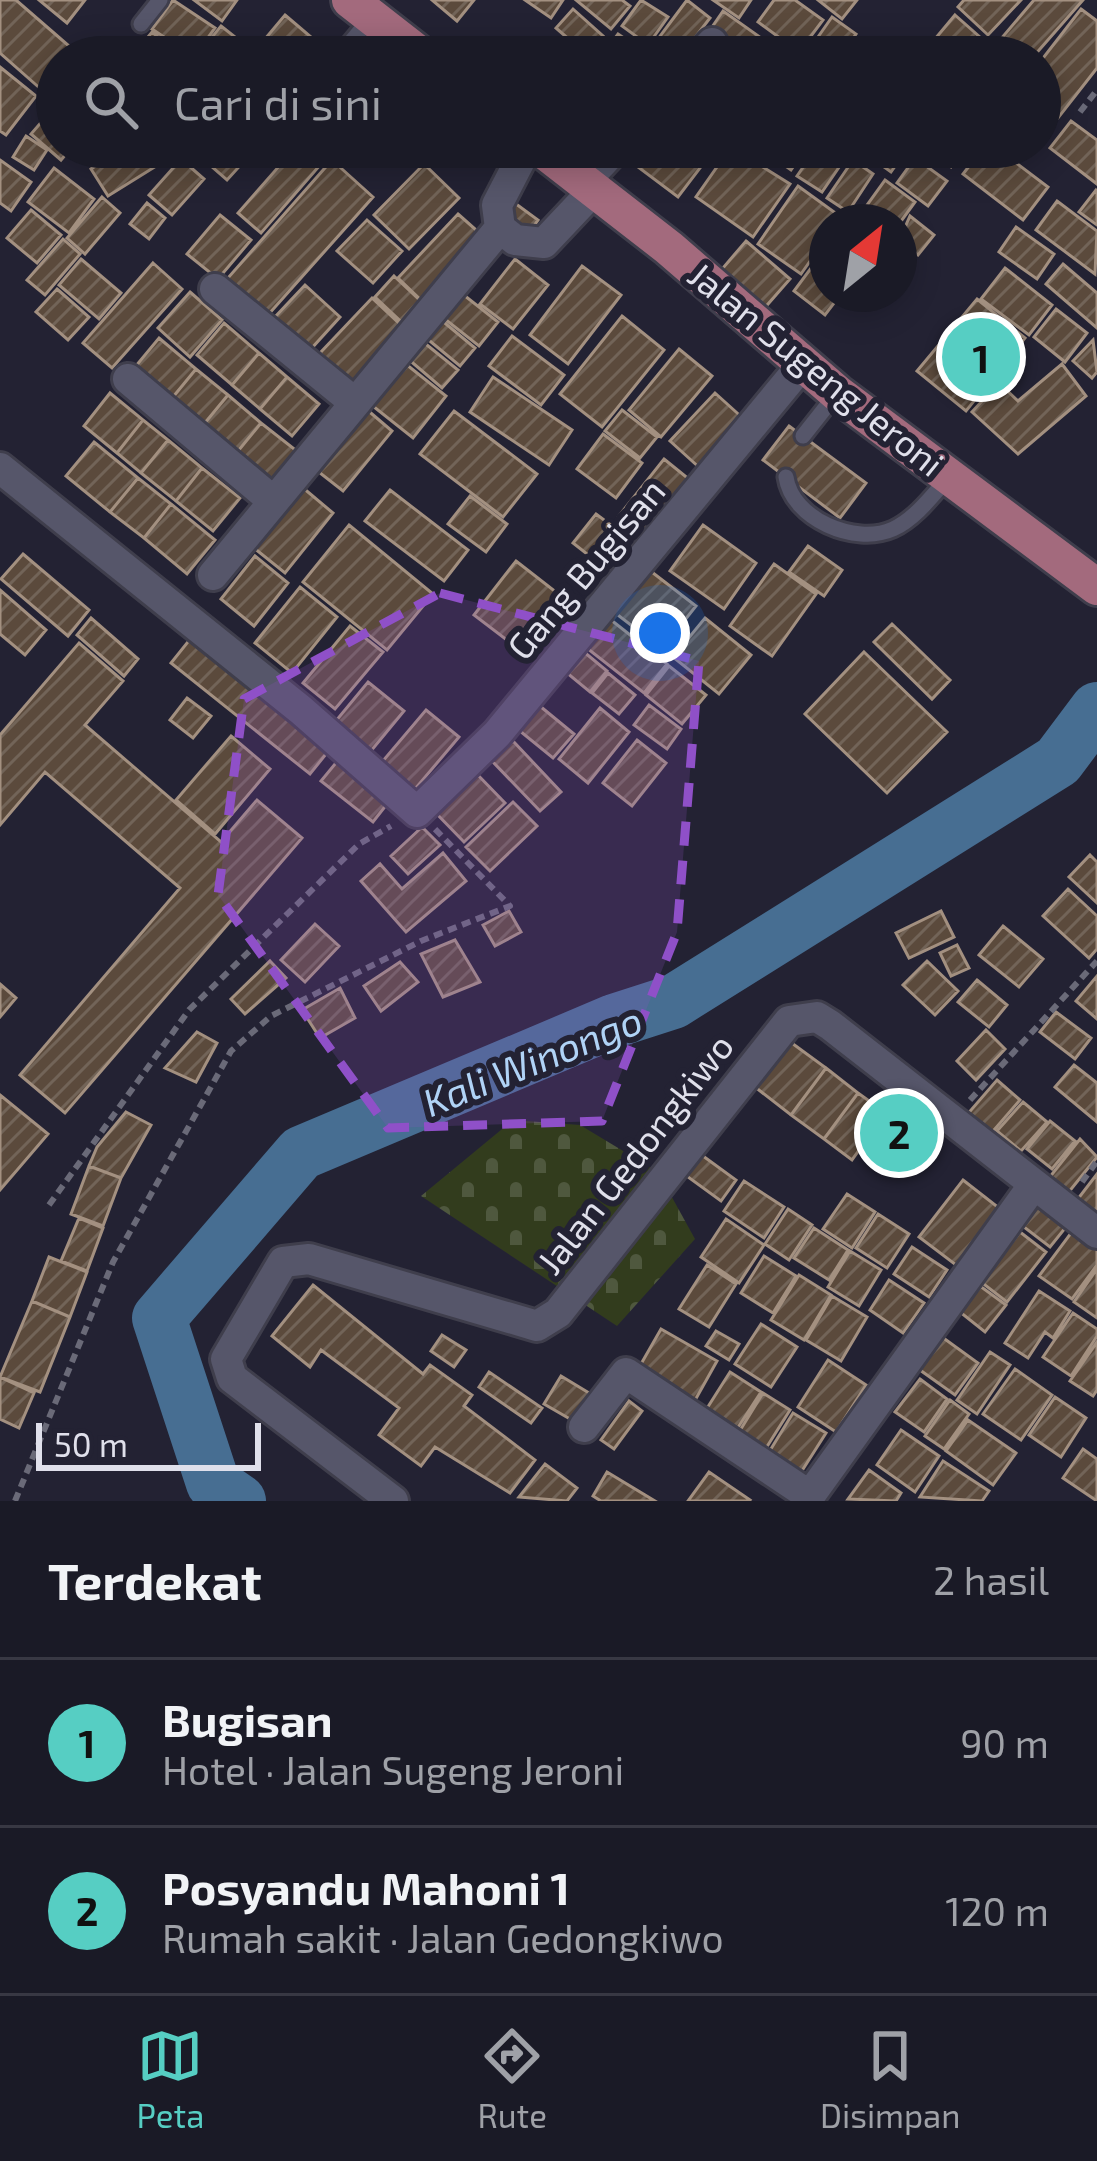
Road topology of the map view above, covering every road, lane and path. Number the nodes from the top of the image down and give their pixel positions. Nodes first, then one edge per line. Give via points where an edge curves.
1 (160, 0) edge
2 (361, 8) edge
3 (141, 24) dead end
4 (348, 36) edge
5 (396, 36) edge
6 (1097, 90) edge
7 (1080, 112) dead end
8 (516, 168) edge
9 (566, 168) edge
10 (602, 168) edge
11 (589, 186) junction
12 (500, 228) junction
13 (214, 289) dead end
14 (802, 365) junction
15 (128, 379) dead end
16 (837, 393) junction
17 (353, 402) junction
18 (803, 436) dead end
19 (0, 468) edge
20 (950, 475) junction
21 (786, 478) dead end
22 (272, 500) junction
23 (213, 575) dead end
24 (1097, 587) edge
25 (416, 812) junction
26 (1097, 961) edge
27 (951, 1120) junction
28 (1032, 1187) junction
29 (49, 1205) dead end
30 (1097, 1233) edge
31 (584, 1427) dead end
32 (808, 1499) edge
33 (15, 1501) edge
34 (393, 1501) edge

1 - 3 lane
2 - 4 lane
2 - 5 main road
6 - 7 path
8 - 12 street via 497,205
9 - 11 main road, Jalan Sugeng Jeroni
10 - 11 street
11 - 12 street via 544,243
11 - 14 main road, Jalan Sugeng Jeroni
12 - 17 street
13 - 17 street
14 - 16 main road, Jalan Sugeng Jeroni
14 - 25 street, Gang Bugisan via 497,734
15 - 22 street
16 - 18 lane
16 - 20 main road, Jalan Sugeng Jeroni
17 - 22 street
19 - 25 street
20 - 21 lane via 892,530 860,533 803,509
20 - 24 main road, Jalan Sugeng Jeroni
22 - 23 street
25 - 29 path via 359,844 189,1010
25 - 33 path via 510,906 271,1016 231,1051 113,1262
26 - 27 path
27 - 28 street, Jalan Gedongkiwo
27 - 34 street, Jalan Gedongkiwo via 830,1025 804,1017 780,1031 558,1313 537,1326 309,1259 283,1262 226,1359 232,1378
28 - 30 street, Jalan Gedongkiwo
28 - 32 street
31 - 32 street via 626,1373

